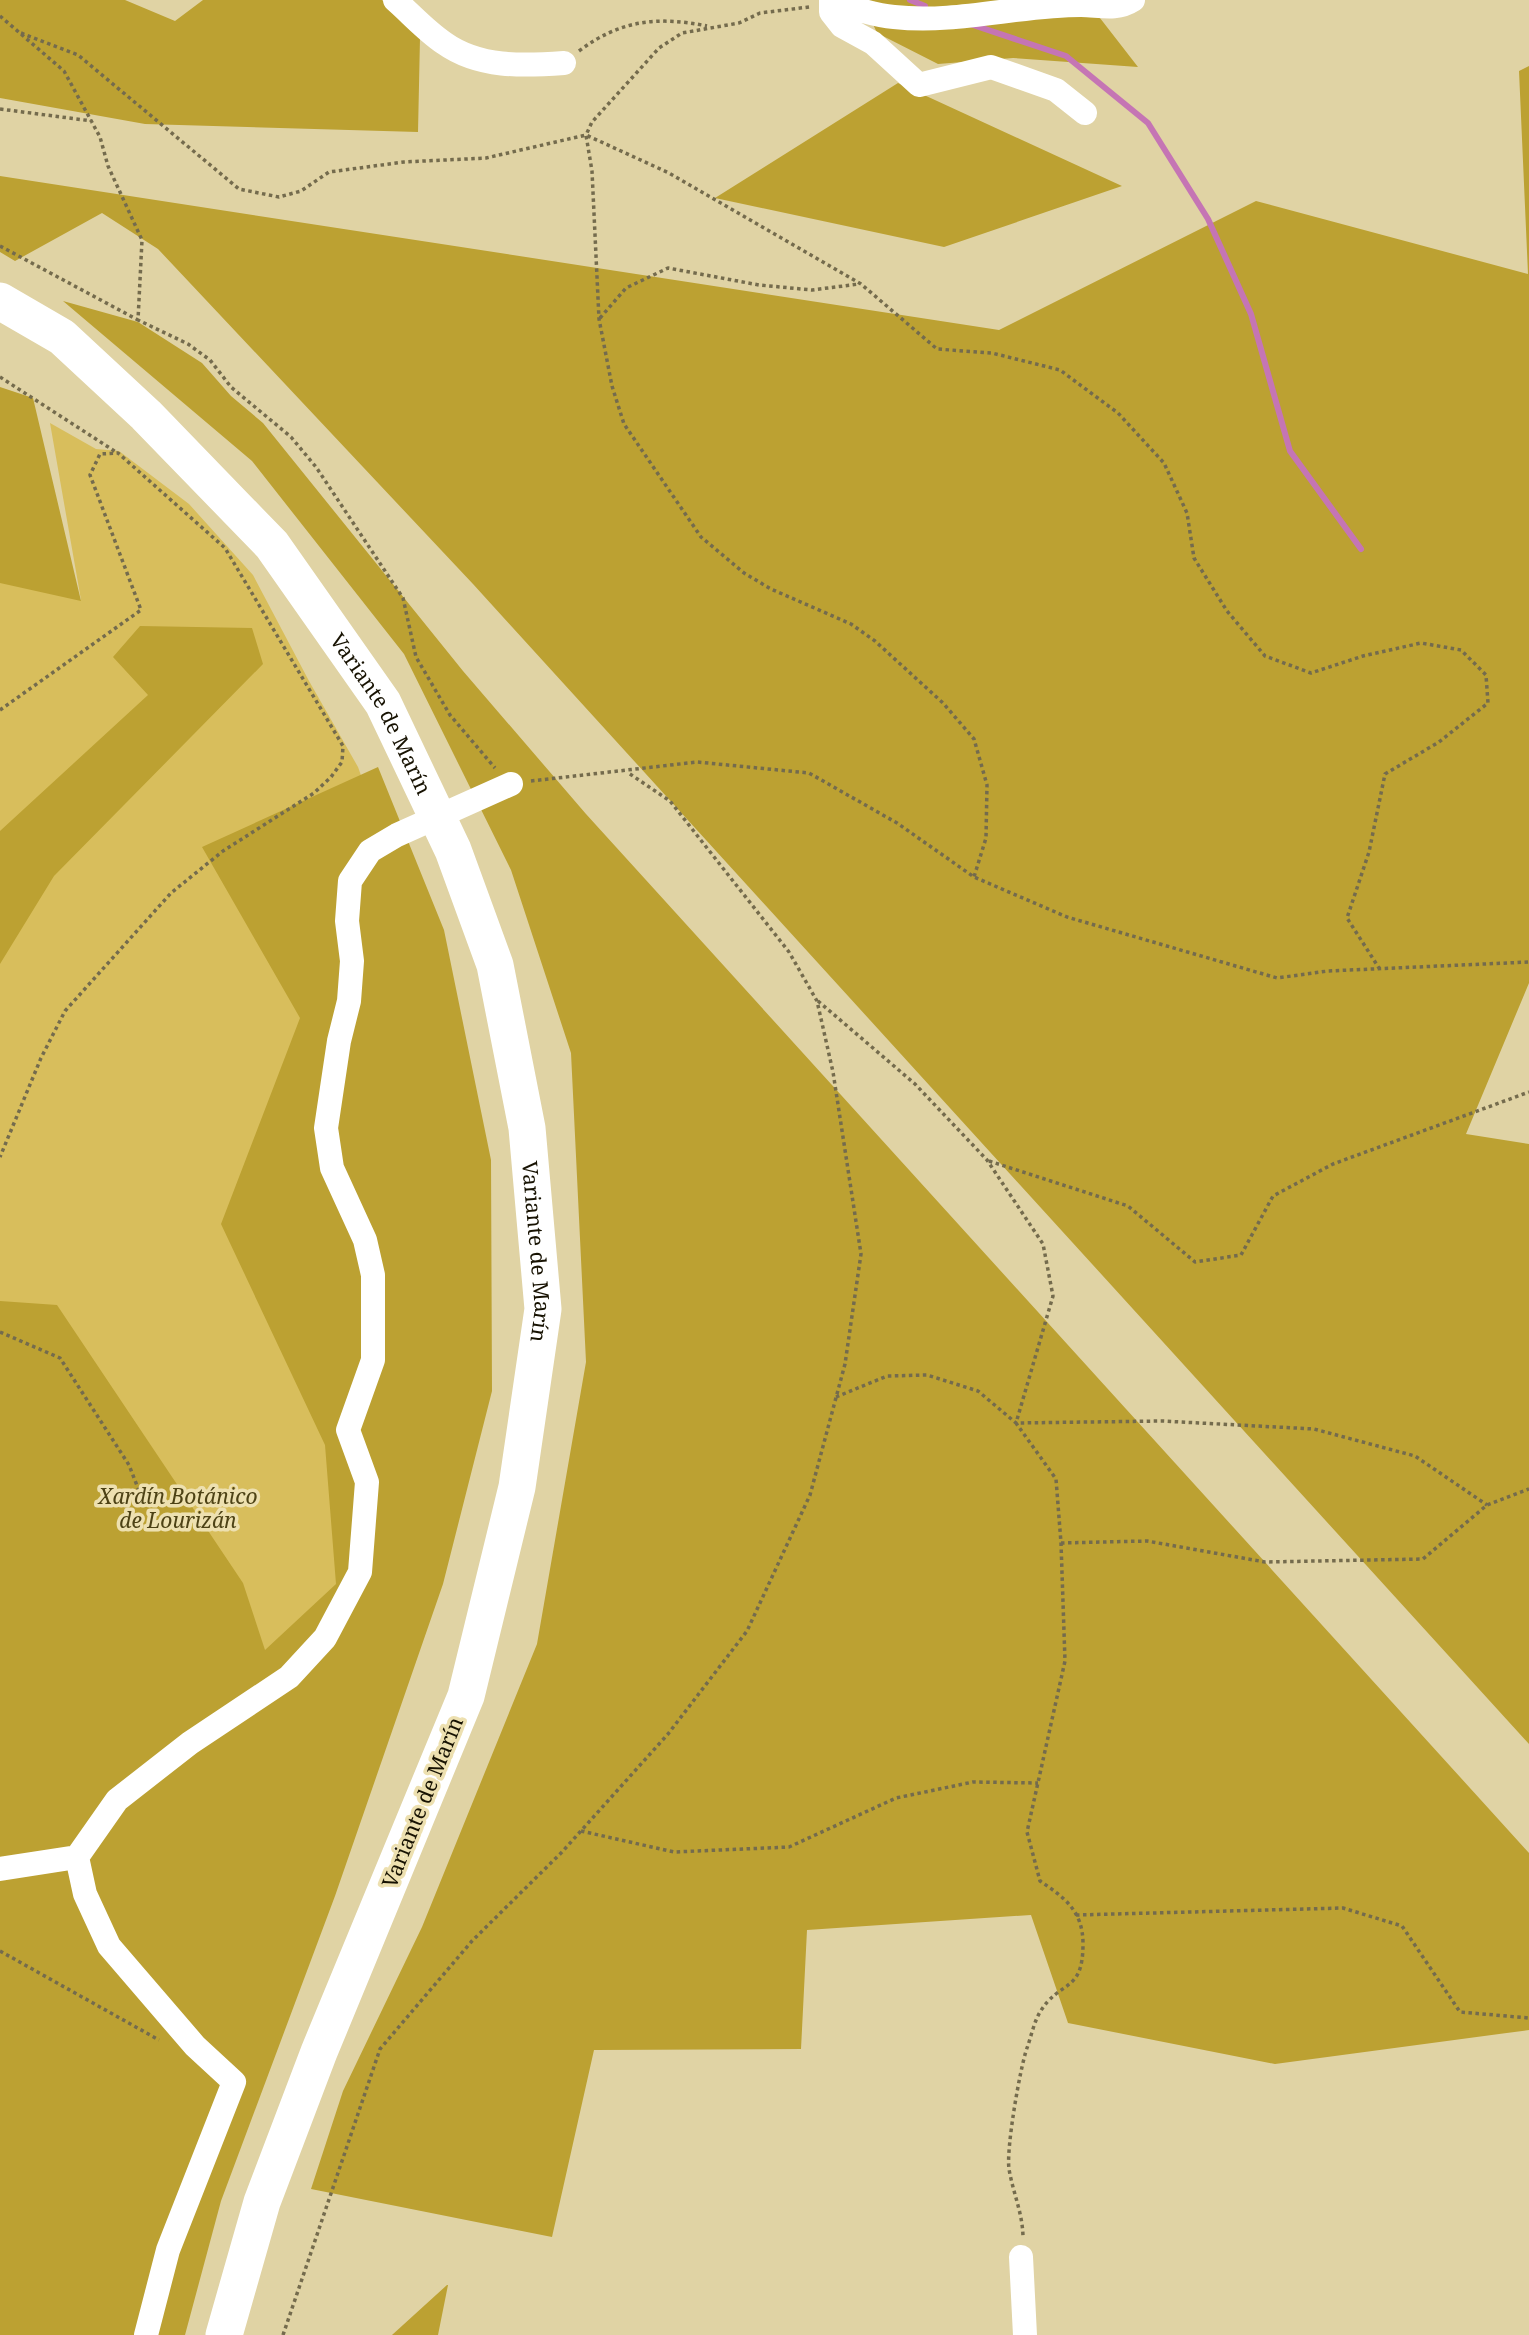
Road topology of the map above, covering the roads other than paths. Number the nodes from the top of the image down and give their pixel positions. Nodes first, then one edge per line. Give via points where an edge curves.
1 (395, 0) edge
2 (1133, 0) edge
3 (828, 2) edge
4 (564, 63) road end
5 (1085, 113) dead end
6 (0, 301) edge
7 (511, 784) road end
8 (77, 1857) junction
9 (0, 1868) edge
10 (1021, 2257) road end
11 (146, 2335) edge
12 (224, 2335) edge
13 (1025, 2335) edge

1 - 4 street via 444,44 485,63
2 - 3 street via 1099,8 1016,8 914,19 875,15
3 - 5 street via 842,26 873,43 919,85 991,66 1056,90
6 - 12 highway, Variante de Marín via 62,337 146,415 272,545 383,704 453,850 495,965 527,1128 543,1309 517,1487 466,1696 267,2189
7 - 8 street via 370,851 350,881 349,1002 327,1128 332,1167 365,1240 373,1275 373,1360 348,1430 367,1482 360,1572 325,1638 289,1677 190,1743 117,1800
8 - 9 street
8 - 11 street via 85,1894 109,1946 195,2046 234,2081 168,2250
10 - 13 street

